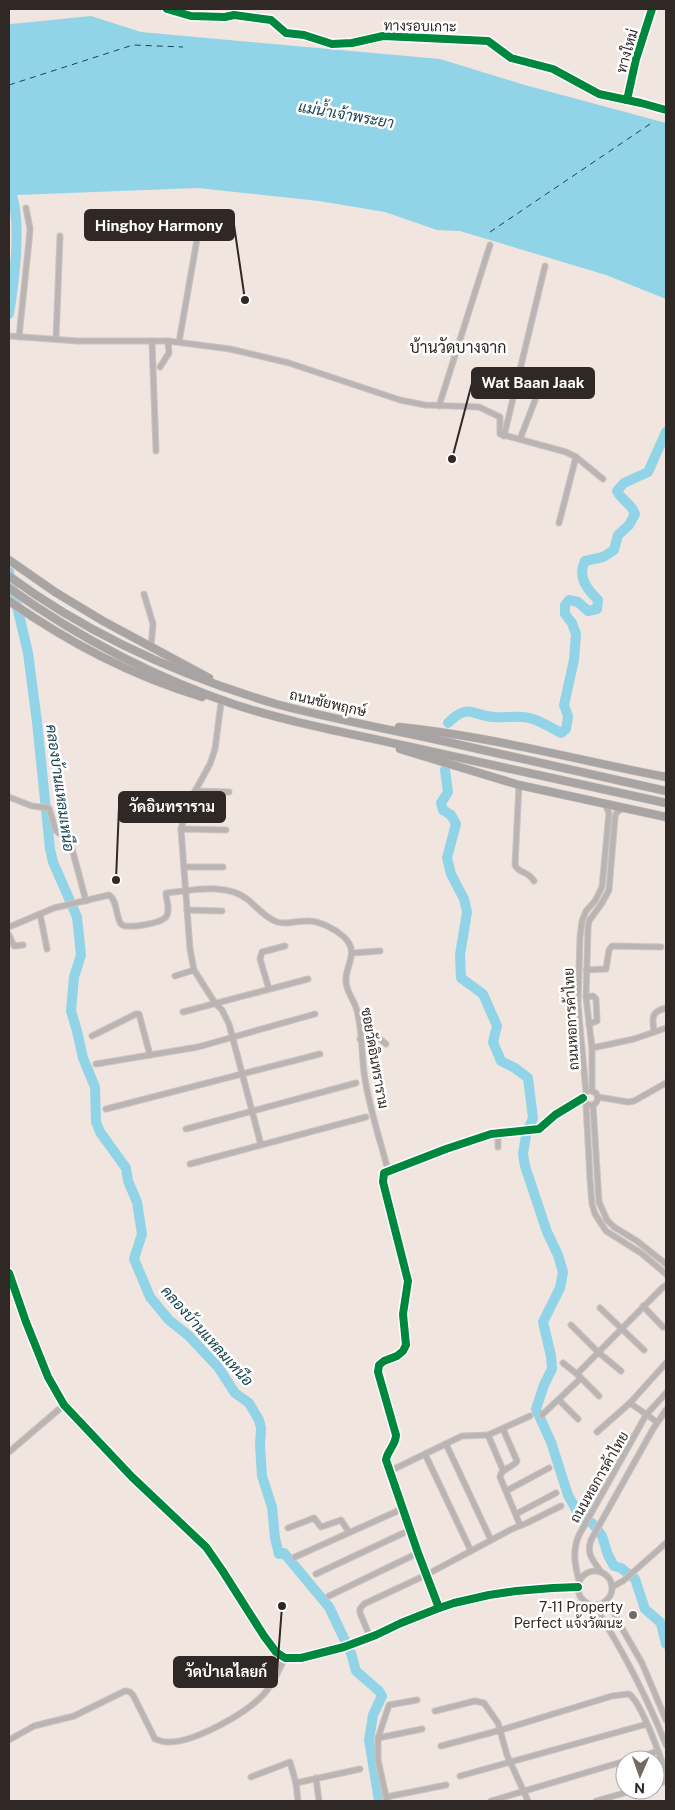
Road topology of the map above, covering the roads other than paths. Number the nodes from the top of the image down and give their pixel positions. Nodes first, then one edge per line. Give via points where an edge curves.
1 (26, 208) dead end
2 (199, 228) dead end
3 (60, 236) dead end
4 (490, 245) dead end
5 (545, 266) dead end
6 (14, 337) edge
7 (56, 338) junction
8 (152, 341) junction
9 (168, 341) junction
10 (179, 342) junction
11 (160, 367) dead end
12 (546, 372) dead end
13 (439, 406) junction
14 (504, 436) junction
15 (520, 439) junction
16 (156, 451) dead end
17 (576, 457) junction
18 (603, 478) dead end
19 (559, 523) dead end
20 (12, 563) edge
21 (9, 576) edge
22 (9, 588) edge
23 (144, 594) dead end
24 (9, 601) edge
25 (152, 648) junction
26 (226, 687) junction
27 (221, 703) junction
28 (235, 705) junction
29 (365, 724) junction
30 (362, 736) junction
31 (666, 777) edge
32 (519, 785) junction
33 (666, 790) edge
34 (195, 791) junction
35 (229, 792) dead end
36 (9, 797) edge
37 (602, 803) junction
38 (666, 803) edge
39 (624, 808) junction
40 (666, 817) edge
41 (182, 829) junction
42 (226, 830) dead end
43 (604, 863) junction
44 (611, 863) junction
45 (184, 867) junction
46 (223, 867) dead end
47 (534, 881) dead end
48 (186, 891) junction
49 (86, 901) junction
50 (187, 910) junction
51 (222, 911) dead end
52 (40, 914) junction
53 (9, 927) edge
54 (9, 935) edge
55 (23, 945) dead end
56 (285, 946) dead end
57 (661, 947) dead end
58 (47, 949) dead end
59 (380, 951) dead end
60 (352, 953) junction
61 (194, 970) junction
62 (586, 970) junction
63 (175, 976) dead end
64 (308, 979) dead end
65 (269, 989) junction
66 (586, 997) junction
67 (215, 1003) junction
68 (666, 1008) edge
69 (182, 1012) dead end
70 (315, 1014) dead end
71 (589, 1024) junction
72 (666, 1028) edge
73 (654, 1032) junction
74 (92, 1036) dead end
75 (234, 1037) junction
76 (360, 1038) junction
77 (386, 1044) dead end
78 (592, 1048) junction
79 (150, 1054) junction
80 (320, 1054) dead end
81 (96, 1064) dead end
82 (242, 1074) junction
83 (356, 1083) dead end
84 (666, 1083) edge
85 (587, 1093) junction
86 (598, 1097) junction
87 (586, 1104) junction
88 (593, 1105) junction
89 (106, 1109) dead end
90 (251, 1111) junction
91 (366, 1117) dead end
92 (186, 1129) dead end
93 (498, 1133) junction
94 (261, 1145) junction
95 (498, 1147) dead end
96 (190, 1164) dead end
97 (388, 1170) junction
98 (666, 1264) edge
99 (9, 1273) edge
100 (666, 1274) edge
101 (666, 1285) edge
102 (643, 1306) junction
103 (600, 1308) dead end
104 (571, 1325) dead end
105 (663, 1327) dead end
106 (621, 1329) junction
107 (644, 1350) dead end
108 (598, 1352) junction
109 (563, 1363) dead end
110 (666, 1363) edge
111 (621, 1371) dead end
112 (579, 1376) junction
113 (666, 1393) edge
114 (599, 1396) dead end
115 (559, 1400) junction
116 (630, 1402) junction
117 (64, 1405) junction
118 (666, 1410) edge
119 (542, 1415) dead end
120 (646, 1415) junction
121 (530, 1416) dead end
122 (578, 1419) dead end
123 (657, 1422) junction
124 (504, 1429) junction
125 (597, 1432) dead end
126 (488, 1435) junction
127 (446, 1444) junction
128 (9, 1452) edge
129 (425, 1454) junction
130 (622, 1459) junction
131 (634, 1465) junction
132 (550, 1468) dead end
133 (503, 1470) junction
134 (390, 1471) junction
135 (506, 1491) junction
136 (556, 1493) dead end
137 (561, 1506) dead end
138 (402, 1508) junction
139 (516, 1514) junction
140 (520, 1525) junction
141 (288, 1528) dead end
142 (410, 1530) junction
143 (349, 1532) junction
144 (491, 1540) junction
145 (666, 1543) edge
146 (471, 1551) junction
147 (418, 1553) junction
148 (295, 1557) dead end
149 (601, 1572) junction
150 (316, 1574) dead end
151 (426, 1575) junction
152 (579, 1584) junction
153 (612, 1587) junction
154 (329, 1596) dead end
155 (608, 1598) junction
156 (594, 1605) junction
157 (439, 1608) junction
158 (370, 1637) junction
159 (284, 1658) junction
160 (648, 1676) junction
161 (638, 1681) junction
162 (417, 1700) dead end
163 (435, 1711) dead end
164 (666, 1720) edge
165 (647, 1724) junction
166 (422, 1729) dead end
167 (501, 1730) junction
168 (378, 1738) junction
169 (9, 1740) edge
170 (666, 1745) edge
171 (440, 1746) dead end
172 (658, 1750) edge
173 (509, 1762) junction
174 (615, 1764) edge
175 (360, 1769) dead end
176 (460, 1776) dead end
177 (251, 1777) dead end
178 (316, 1778) junction
179 (296, 1783) junction
180 (446, 1785) dead end
181 (523, 1791) junction
182 (615, 1796) edge
183 (387, 1799) edge
184 (297, 1801) edge
185 (319, 1801) edge
186 (495, 1801) edge
187 (528, 1801) edge
188 (596, 1801) edge

1 - 6 street via 29,250
2 - 10 street
3 - 7 street
4 - 13 street
5 - 14 street
6 - 7 street
7 - 8 street
8 - 9 street
8 - 16 street
9 - 10 street
9 - 11 street via 169,353
10 - 13 street via 263,356 384,396
12 - 15 street
13 - 14 street via 485,409 500,417 500,434
14 - 15 street
15 - 17 street
17 - 18 street
17 - 19 street
20 - 25 main road via 103,622
21 - 26 main road, ถนนชัยพฤกษ์ via 62,611 141,654
22 - 28 main road, ถนนชัยพฤกษ์ via 93,641 144,667
23 - 25 street via 153,624
24 - 27 main road, ถนนชัยพฤกษ์ via 64,637 147,679
25 - 26 main road
26 - 29 main road, ถนนชัยพฤกษ์ via 285,706
27 - 28 main road, ถนนชัยพฤกษ์
27 - 34 street via 215,749
28 - 30 main road, ถนนชัยพฤกษ์
29 - 31 main road via 440,732
29 - 33 main road, ถนนชัยพฤกษ์
30 - 32 main road
30 - 38 main road, ถนนชัยพฤกษ์
32 - 37 main road
32 - 47 street via 515,866
34 - 35 street
34 - 41 street
36 - 49 street via 45,808 56,831 70,841
37 - 39 main road
37 - 43 street, ถนนหอการค้าไทย via 609,813
39 - 40 main road
39 - 44 street, ถนนหอการค้าไทย via 615,817
41 - 42 street
41 - 45 street
43 - 44 street
43 - 85 street, ถนนหอการค้าไทย via 602,887 586,911 580,937 578,1004
44 - 62 street, ถนนหอการค้าไทย via 609,890 589,921
45 - 46 street
45 - 48 street
48 - 49 street via 166,893 169,912 162,920 125,927 118,917 112,896 103,895
48 - 50 street
48 - 60 street via 224,889 236,892 276,922 316,922 344,937
49 - 52 street
50 - 51 street
50 - 61 street
52 - 53 street
52 - 58 street
54 - 55 street via 14,946
56 - 65 street via 260,955
57 - 62 street via 612,946 606,969
59 - 60 street
60 - 76 street, ซอยวัดอินทราราม via 346,981 358,1012
61 - 63 street
61 - 67 street
62 - 66 street, ถนนหอการค้าไทย
64 - 65 street
65 - 67 street
66 - 71 street, ถนนหอการค้าไทย
66 - 71 street via 596,999 597,1021
67 - 69 street
67 - 75 street via 222,1010
68 - 73 street via 653,1015
70 - 75 street
71 - 78 street, ถนนหอการค้าไทย
72 - 73 street
73 - 78 street
74 - 79 street via 139,1014
75 - 79 street via 198,1047
75 - 82 street
76 - 77 street via 380,1040
76 - 97 street, ซอยวัดอินทราราม via 364,1078
78 - 85 street, ถนนหอการค้าไทย
79 - 81 street
80 - 82 street
82 - 89 street
82 - 90 street
83 - 90 street
84 - 86 street via 634,1101
85 - 86 street via 596,1093
85 - 87 street, ถนนหอการค้าไทย
85 - 93 street via 539,1129
86 - 88 street
87 - 88 street
87 - 100 street, ถนนหอการค้าไทย via 590,1187 595,1214 606,1231 641,1253
88 - 98 street via 602,1212 614,1227
90 - 92 street
90 - 94 street
91 - 94 street
93 - 95 street
93 - 97 street
94 - 96 street
97 - 134 street via 384,1173 383,1182 408,1281 404,1314 406,1345 397,1356 379,1365 378,1372 396,1435 396,1442 386,1458
99 - 117 street via 48,1377
101 - 102 street
102 - 105 street
102 - 106 street
103 - 106 street
104 - 108 street
106 - 107 street
106 - 108 street
108 - 111 street
108 - 112 street
109 - 112 street
110 - 116 street
112 - 114 street
112 - 115 street
113 - 120 street, ถนนหอการค้าไทย
115 - 119 street
115 - 122 street
116 - 120 street
116 - 125 street
117 - 128 street
117 - 159 street via 206,1548 264,1636
118 - 123 street, ถนนหอการค้าไทย
120 - 123 street
120 - 130 street, ถนนหอการค้าไทย
121 - 124 street
123 - 131 street, ถนนหอการค้าไทย
124 - 126 street
124 - 133 street via 517,1460
126 - 127 street via 462,1436
126 - 133 street
127 - 129 street
127 - 144 street
129 - 134 street
129 - 146 street
130 - 131 street
130 - 152 street, ถนนหอการค้าไทย via 575,1544 574,1562
131 - 149 street, ถนนหอการค้าไทย via 591,1540 590,1557
132 - 135 street
133 - 135 street via 500,1477
134 - 138 street
135 - 139 street
136 - 139 street
137 - 140 street
138 - 142 street
138 - 143 street
139 - 140 street
140 - 144 street
141 - 143 street via 314,1518 321,1527 341,1520
142 - 147 street
142 - 150 street
143 - 148 street
144 - 146 street
145 - 153 street
146 - 151 street
147 - 151 street
147 - 154 street
149 - 152 street via 591,1571 582,1577
149 - 153 street via 609,1578
151 - 157 street
151 - 158 street via 362,1606 360,1613
152 - 156 street via 581,1597
152 - 157 street via 488,1595
153 - 155 street
155 - 156 street
155 - 160 street
156 - 161 street
157 - 158 street
158 - 159 street via 301,1658
159 - 169 street via 274,1680 253,1705 188,1739 164,1742 155,1739 133,1695 125,1691 74,1716 34,1726
160 - 161 street
160 - 164 street
161 - 170 street
162 - 168 street via 389,1705
163 - 167 street via 479,1701 494,1715
165 - 167 street via 634,1697 622,1694
165 - 172 street
165 - 173 street
166 - 168 street
167 - 171 street
167 - 173 street
168 - 183 street via 378,1760
173 - 176 street
173 - 181 street
174 - 181 street
175 - 178 street
177 - 179 street via 290,1762
178 - 179 street
178 - 185 street
179 - 184 street
180 - 183 street
181 - 186 street
181 - 187 street
182 - 188 street

